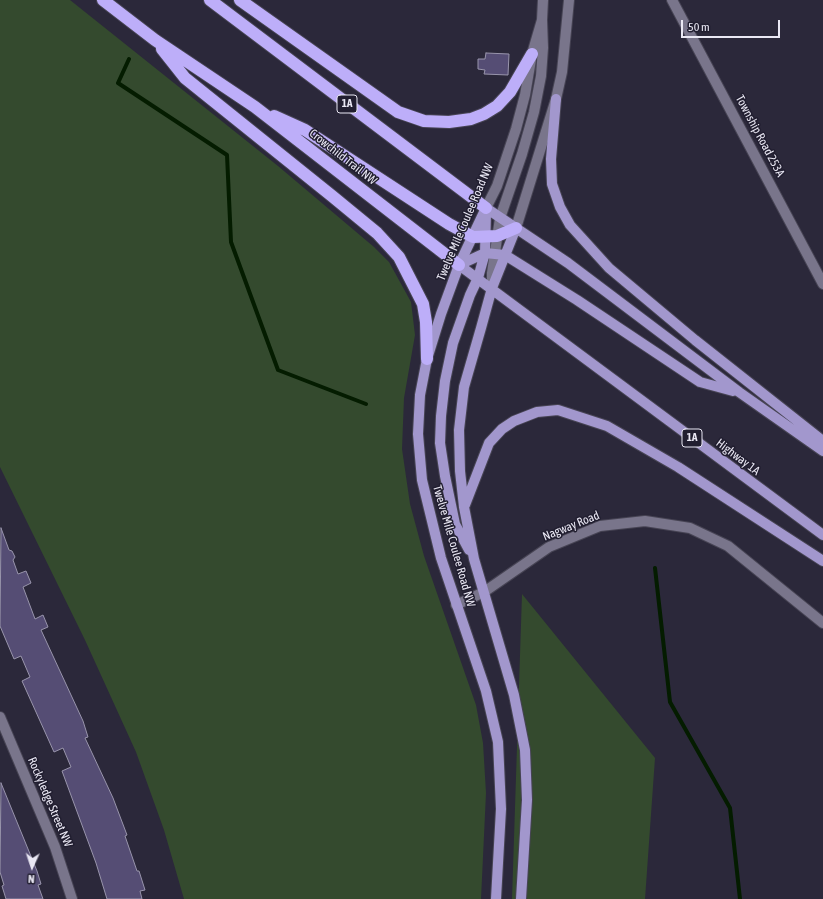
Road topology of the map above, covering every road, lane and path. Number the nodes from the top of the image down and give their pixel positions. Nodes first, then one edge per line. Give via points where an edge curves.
1 (103, 0) edge
2 (210, 0) edge
3 (240, 0) edge
4 (543, 0) edge
5 (568, 0) edge
6 (672, 0) edge
7 (542, 20) junction
8 (155, 40) junction
9 (532, 54) junction
10 (556, 99) junction
11 (255, 107) junction
12 (486, 208) junction
13 (500, 218) junction
14 (516, 228) junction
15 (492, 236) junction
16 (473, 237) junction
17 (490, 254) junction
18 (505, 255) junction
19 (459, 265) junction
20 (478, 278) junction
21 (823, 284) edge
22 (492, 288) junction
23 (562, 341) joint
24 (427, 359) junction
25 (739, 392) junction
26 (823, 441) edge
27 (823, 451) edge
28 (464, 507) junction
29 (823, 535) edge
30 (474, 559) junction
31 (823, 561) edge
32 (484, 592) junction
33 (456, 605) junction
34 (823, 623) edge
35 (0, 717) edge
36 (72, 899) edge
37 (496, 899) edge
38 (521, 899) edge

1 - 8 highway, Crowchild Trail NW / 1A
2 - 12 highway, 1A
3 - 9 highway via 398,112 424,121 450,122 471,119 497,106 510,92
4 - 7 street, Twelve Mile Coulee Road NW
5 - 10 street, Twelve Mile Coulee Road NW via 562,72
6 - 21 street, Township Road 253A
7 - 9 street, Twelve Mile Coulee Road NW
7 - 13 street via 541,76 534,112
8 - 11 highway, Crowchild Trail NW / 1A
8 - 24 highway via 185,78 377,233 399,257 423,304
9 - 12 street, Twelve Mile Coulee Road NW via 516,129 497,186
10 - 14 street, Twelve Mile Coulee Road NW
10 - 26 main road via 551,159 552,184 570,225 609,268
11 - 16 highway via 305,130
11 - 19 highway, Crowchild Trail NW / 1A
12 - 13 main road, 1A
12 - 15 main road
12 - 16 main road, Twelve Mile Coulee Road NW
13 - 14 main road, 1A
13 - 15 street
14 - 15 highway
14 - 18 main road, Twelve Mile Coulee Road NW
14 - 25 main road, 1A via 568,263
15 - 16 highway
15 - 17 main road
16 - 19 main road, Twelve Mile Coulee Road NW
17 - 18 main road
17 - 19 main road
17 - 20 main road
17 - 22 street
18 - 22 main road, Twelve Mile Coulee Road NW
18 - 25 main road via 700,382
19 - 20 main road, Crowchild Trail NW / 1A
19 - 24 main road, Twelve Mile Coulee Road NW
20 - 22 main road, Crowchild Trail NW / 1A
20 - 30 main road via 453,343 445,381 440,443 455,524
22 - 23 main road, Crowchild Trail NW / 1A
22 - 28 main road, Twelve Mile Coulee Road NW via 464,387 459,430
23 - 29 main road, Highway 1A / 1A
24 - 33 main road, Twelve Mile Coulee Road NW via 420,395 418,434 422,480 441,558
25 - 27 main road, 1A
28 - 30 main road, Twelve Mile Coulee Road NW
28 - 31 main road via 489,443 514,421 536,412 558,410 607,426 678,467
30 - 32 main road, Twelve Mile Coulee Road NW
32 - 33 street, Nagway Road
32 - 34 street, Nagway Road via 549,547 600,526 645,521 690,528 728,546
32 - 38 main road, Twelve Mile Coulee Road NW via 514,695 525,750 526,800
33 - 37 main road, Twelve Mile Coulee Road NW via 486,692 498,742 501,809
35 - 36 street, Rockyledge Street NW via 55,846

